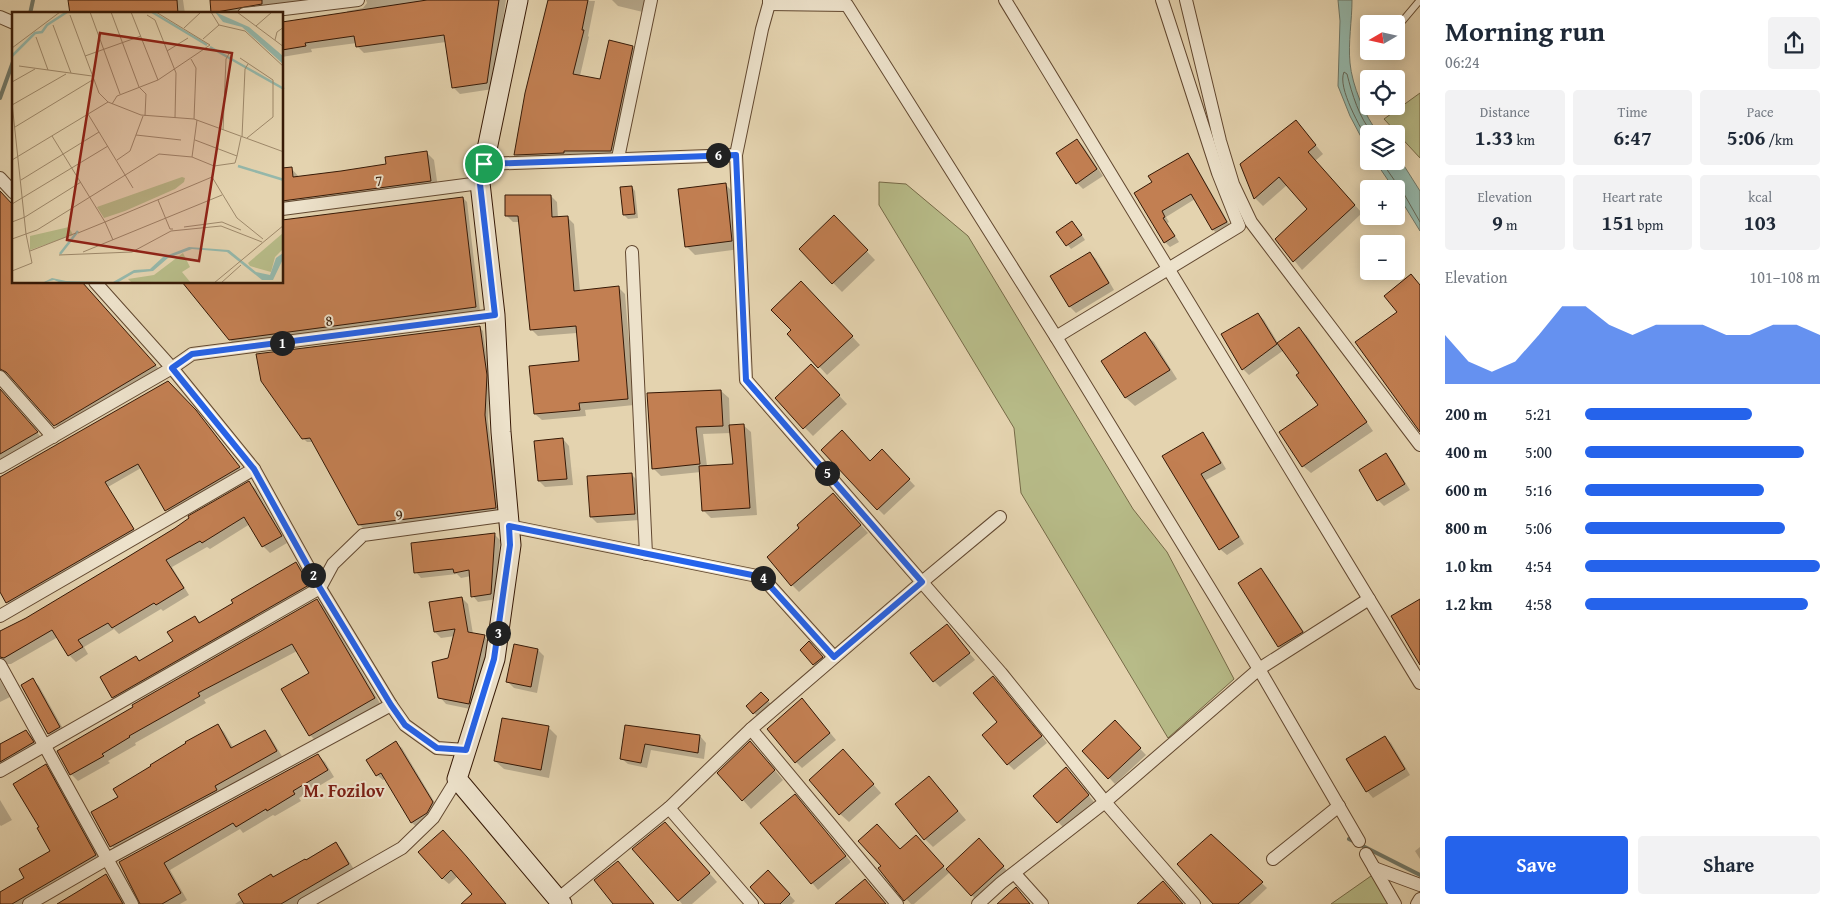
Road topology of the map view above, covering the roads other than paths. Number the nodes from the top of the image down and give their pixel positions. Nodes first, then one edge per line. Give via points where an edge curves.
1 (358, 0) edge
2 (518, 0) edge
3 (651, 0) edge
4 (1005, 0) edge
5 (1162, 0) edge
6 (1186, 0) edge
7 (1420, 0) edge
8 (769, 2) edge
9 (850, 2) edge
10 (260, 12) edge
11 (0, 16) edge
12 (1405, 17) edge
13 (12, 22) edge
14 (736, 155) junction
15 (618, 158) junction
16 (484, 164) junction
17 (0, 178) edge
18 (480, 184) junction
19 (12, 191) edge
20 (284, 209) edge
21 (632, 252) dead end
22 (1168, 269) junction
23 (97, 284) edge
24 (495, 315) junction
25 (1056, 337) junction
26 (172, 368) junction
27 (0, 377) edge
28 (53, 437) junction
29 (1420, 445) edge
30 (0, 467) edge
31 (254, 469) junction
32 (1000, 518) dead end
33 (509, 520) junction
34 (646, 554) junction
35 (922, 582) junction
36 (320, 588) junction
37 (1368, 599) junction
38 (0, 616) edge
39 (834, 657) junction
40 (0, 665) edge
41 (1260, 669) junction
42 (1420, 683) edge
43 (391, 705) junction
44 (751, 729) junction
45 (45, 746) junction
46 (466, 750) junction
47 (0, 771) edge
48 (457, 779) junction
49 (1105, 802) junction
50 (1338, 806) junction
51 (669, 808) junction
52 (1359, 841) dead end
53 (1366, 854) dead end
54 (107, 859) junction
55 (1273, 859) dead end
56 (1374, 868) junction
57 (1015, 874) junction
58 (1420, 885) edge
59 (323, 899) edge
60 (1420, 899) edge
61 (560, 902) edge
62 (29, 904) edge
63 (132, 904) edge
64 (304, 904) edge
65 (752, 904) edge
66 (897, 904) edge
67 (978, 904) edge
68 (1042, 904) edge
69 (1194, 904) edge
70 (1395, 904) edge
71 (1417, 904) edge

1 - 10 street
2 - 16 street
3 - 15 street
4 - 22 street
5 - 22 street via 1238,226
6 - 29 street via 1220,140 1233,184 1251,222
7 - 12 lane
8 - 9 street
8 - 14 street
9 - 25 street
11 - 13 street
14 - 15 street
14 - 35 street via 746,380
15 - 16 street
16 - 18 street
17 - 19 street
18 - 20 street, 7
18 - 24 street
21 - 34 street
22 - 25 street
22 - 37 street
23 - 26 street
24 - 26 street, 8 via 192,354
24 - 33 street
25 - 41 street
26 - 28 street, 8
26 - 31 street
27 - 28 street
28 - 30 street, 8
31 - 36 street
31 - 38 street
32 - 35 street
33 - 34 street, 9
33 - 36 street, 9 via 363,535 333,564
33 - 46 street via 510,545 494,659
34 - 39 street, 9 via 762,577
35 - 39 street
35 - 49 street via 1001,673
36 - 43 street
36 - 45 street
37 - 41 street
37 - 42 street
39 - 44 street
40 - 45 street
41 - 49 street
41 - 50 street
43 - 46 street via 405,725 437,748
43 - 54 street
44 - 51 street
44 - 66 street
45 - 47 street
45 - 54 street
46 - 48 street
48 - 59 street via 433,818 402,848
48 - 61 street
49 - 57 street
49 - 69 street
50 - 52 street
50 - 55 street
51 - 61 street
51 - 65 street
53 - 56 street
54 - 62 street
54 - 63 street
56 - 58 street
56 - 70 street
57 - 67 street
57 - 68 street
59 - 64 street
60 - 71 street

